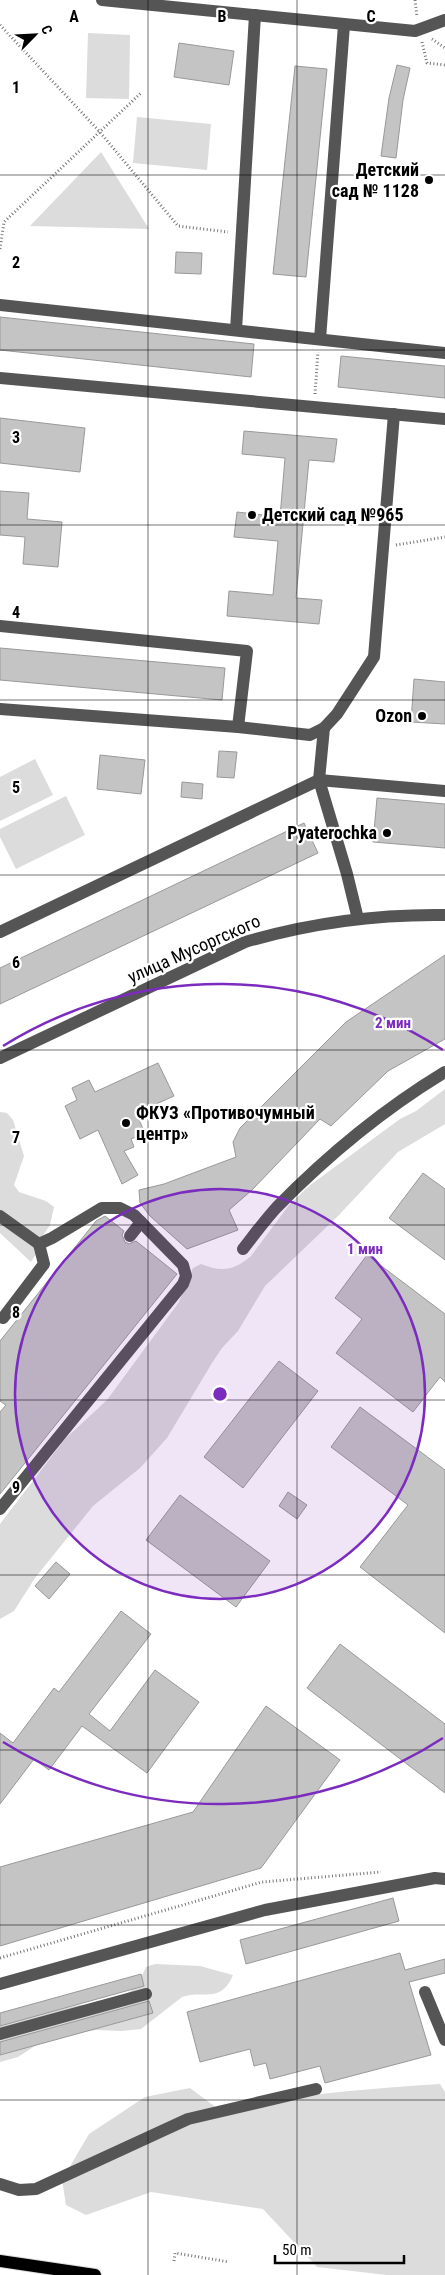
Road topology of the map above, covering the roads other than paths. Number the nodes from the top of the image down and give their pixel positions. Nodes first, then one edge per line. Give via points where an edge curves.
1 (102, 0) edge
2 (255, 15) junction
3 (445, 20) edge
4 (344, 25) junction
5 (0, 305) edge
6 (236, 330) junction
7 (320, 339) junction
8 (445, 353) edge
9 (0, 378) edge
10 (394, 414) junction
11 (445, 419) edge
12 (0, 626) edge
13 (0, 710) edge
14 (238, 727) junction
15 (324, 728) junction
16 (319, 780) junction
17 (445, 791) edge
18 (445, 915) edge
19 (358, 920) junction
20 (0, 932) edge
21 (0, 1058) edge
22 (445, 1072) edge
23 (0, 1216) edge
24 (141, 1222) junction
25 (130, 1236) dead end
26 (39, 1244) junction
27 (243, 1249) dead end
28 (4, 1318) dead end
29 (0, 1509) edge
30 (445, 1879) edge
31 (0, 1984) edge
32 (425, 1992) dead end
33 (146, 1994) dead end
34 (0, 2034) edge
35 (445, 2040) edge
36 (316, 2089) dead end
37 (0, 2184) edge
38 (0, 2260) edge
39 (94, 2275) edge

1 - 2 street
2 - 4 street
2 - 6 street
3 - 4 street via 418,30
4 - 7 street
5 - 6 street
6 - 7 street
7 - 8 street
9 - 10 street
10 - 11 street
10 - 15 street via 374,657 337,714
12 - 14 street via 247,651
13 - 14 street
14 - 15 street via 310,735
15 - 16 street
16 - 17 street
16 - 19 street
16 - 20 street
18 - 19 street, улица Мусоргского via 398,914
19 - 21 street, улица Мусоргского via 285,930 245,942
22 - 27 street via 323,1163 276,1208
23 - 26 street
24 - 25 street
24 - 26 street via 120,1208 102,1208
24 - 29 street via 183,1265 186,1276 183,1284
26 - 28 street via 44,1264
30 - 31 street via 435,1878 265,1910
32 - 35 street
33 - 34 street
36 - 37 street via 188,2119 36,2189 19,2190
38 - 39 main road

